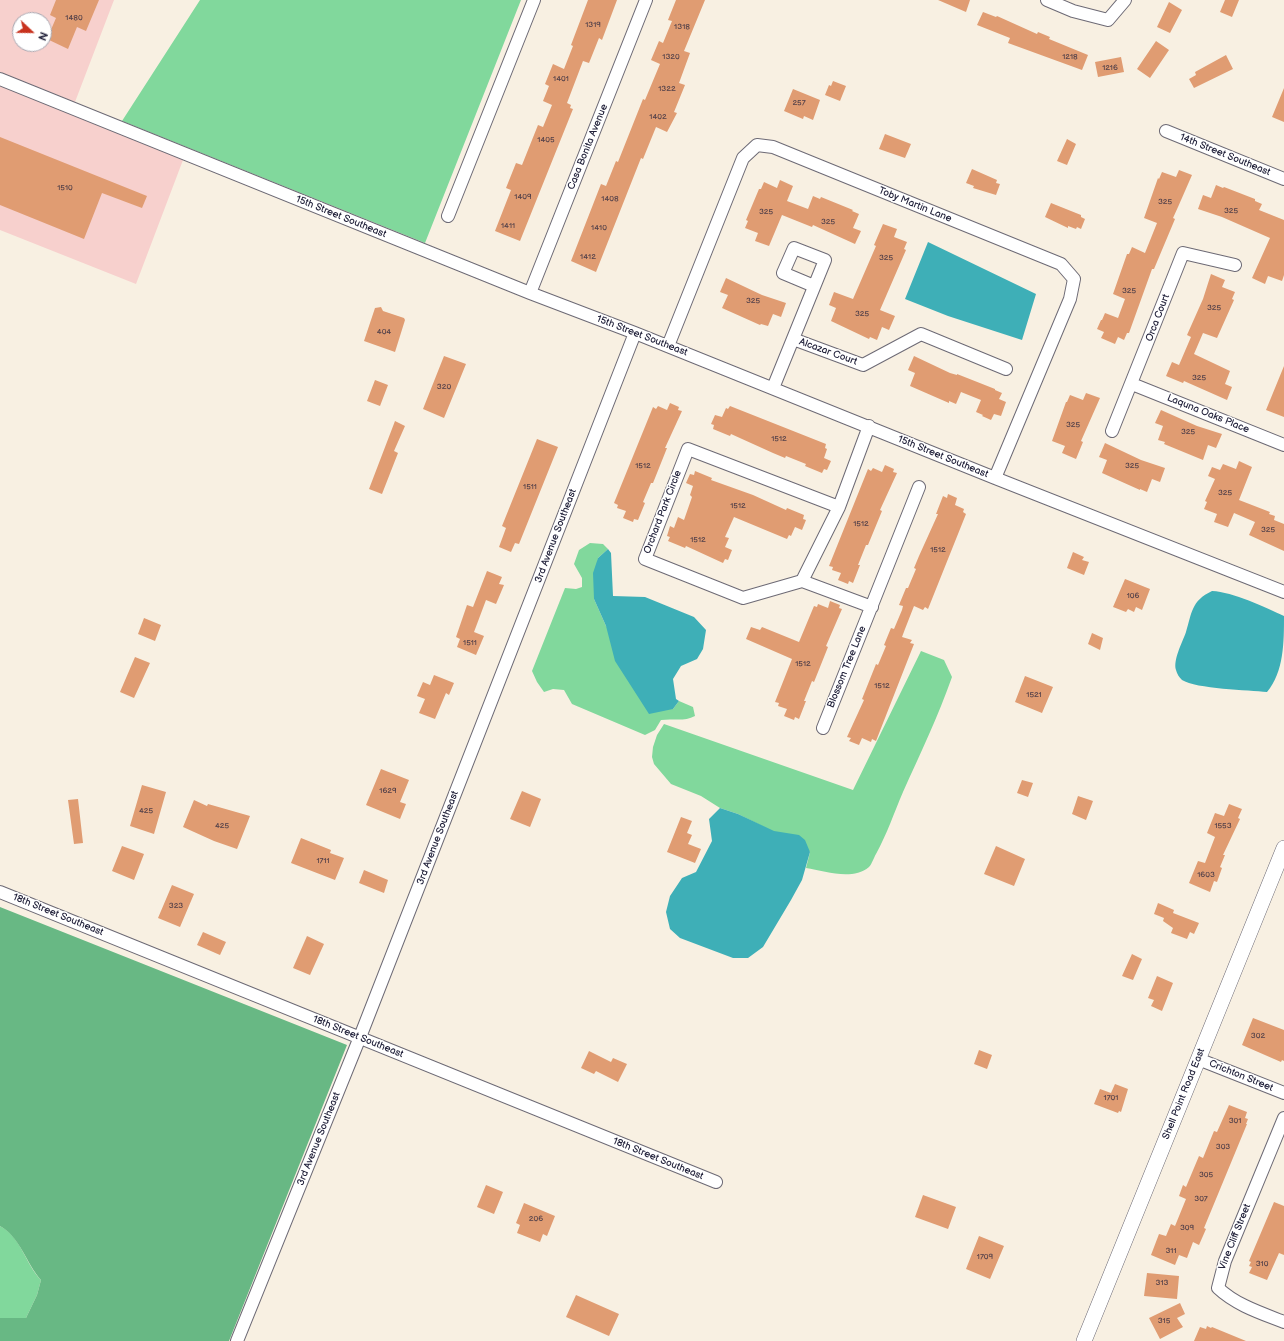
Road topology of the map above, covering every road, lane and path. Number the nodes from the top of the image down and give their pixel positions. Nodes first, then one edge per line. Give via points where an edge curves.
1 (534, 0) edge
2 (646, 0) edge
3 (1047, 0) edge
4 (1125, 0) edge
5 (0, 79) edge
6 (1166, 131) dead end
7 (1284, 179) edge
8 (448, 216) dead end
9 (1235, 265) dead end
10 (814, 286) junction
11 (530, 293) junction
12 (636, 333) junction
13 (793, 339) junction
14 (668, 346) junction
15 (1006, 369) dead end
16 (1132, 384) junction
17 (773, 388) junction
18 (869, 426) junction
19 (1112, 431) dead end
20 (1284, 445) edge
21 (995, 478) junction
22 (919, 487) dead end
23 (839, 507) junction
24 (802, 581) junction
25 (1284, 592) edge
26 (872, 607) junction
27 (823, 728) dead end
28 (1284, 848) edge
29 (0, 892) edge
30 (360, 1037) junction
31 (1198, 1059) junction
32 (1284, 1093) edge
33 (1284, 1118) edge
34 (716, 1182) dead end
35 (1284, 1322) edge
36 (237, 1341) edge
37 (1084, 1341) edge

1 - 8 street
2 - 11 street, Casa Bonita Avenue
3 - 4 street via 1073,11 1108,20
5 - 11 street, 15th Street Southeast
6 - 7 street, 14th Street Southeast
9 - 16 street, Orca Court via 1183,253
10 - 10 street, Alcazar Court via 825,260 794,248 783,272
10 - 13 street, Alcazar Court
11 - 12 street, 15th Street Southeast
12 - 14 street, 15th Street Southeast
12 - 30 street, 3rd Avenue Southeast
13 - 15 street, Alcazar Court via 863,365 921,334
13 - 17 street
14 - 17 street, 15th Street Southeast
14 - 21 street, Toby Martin Lane via 743,158 757,145 773,147 1061,264 1074,279 1070,299
16 - 19 street, Orca Court
16 - 20 street, Laquna Oaks Place
17 - 18 street, 15th Street Southeast
18 - 21 street, 15th Street Southeast
18 - 23 street
21 - 25 street, 15th Street Southeast
22 - 26 street, Blossom Tree Lane
23 - 24 street
23 - 24 street, Orchard Park Circle via 688,449 645,559 743,598
24 - 26 street
26 - 27 street, Blossom Tree Lane
28 - 31 street, Shell Point Road East
29 - 30 street, 18th Street Southeast
30 - 34 street, 18th Street Southeast
30 - 36 street, 3rd Avenue Southeast
31 - 32 street, Crichton Street
31 - 37 street, Shell Point Road East
33 - 35 street, Vine Cliff Street via 1225,1261 1218,1288 1237,1302

